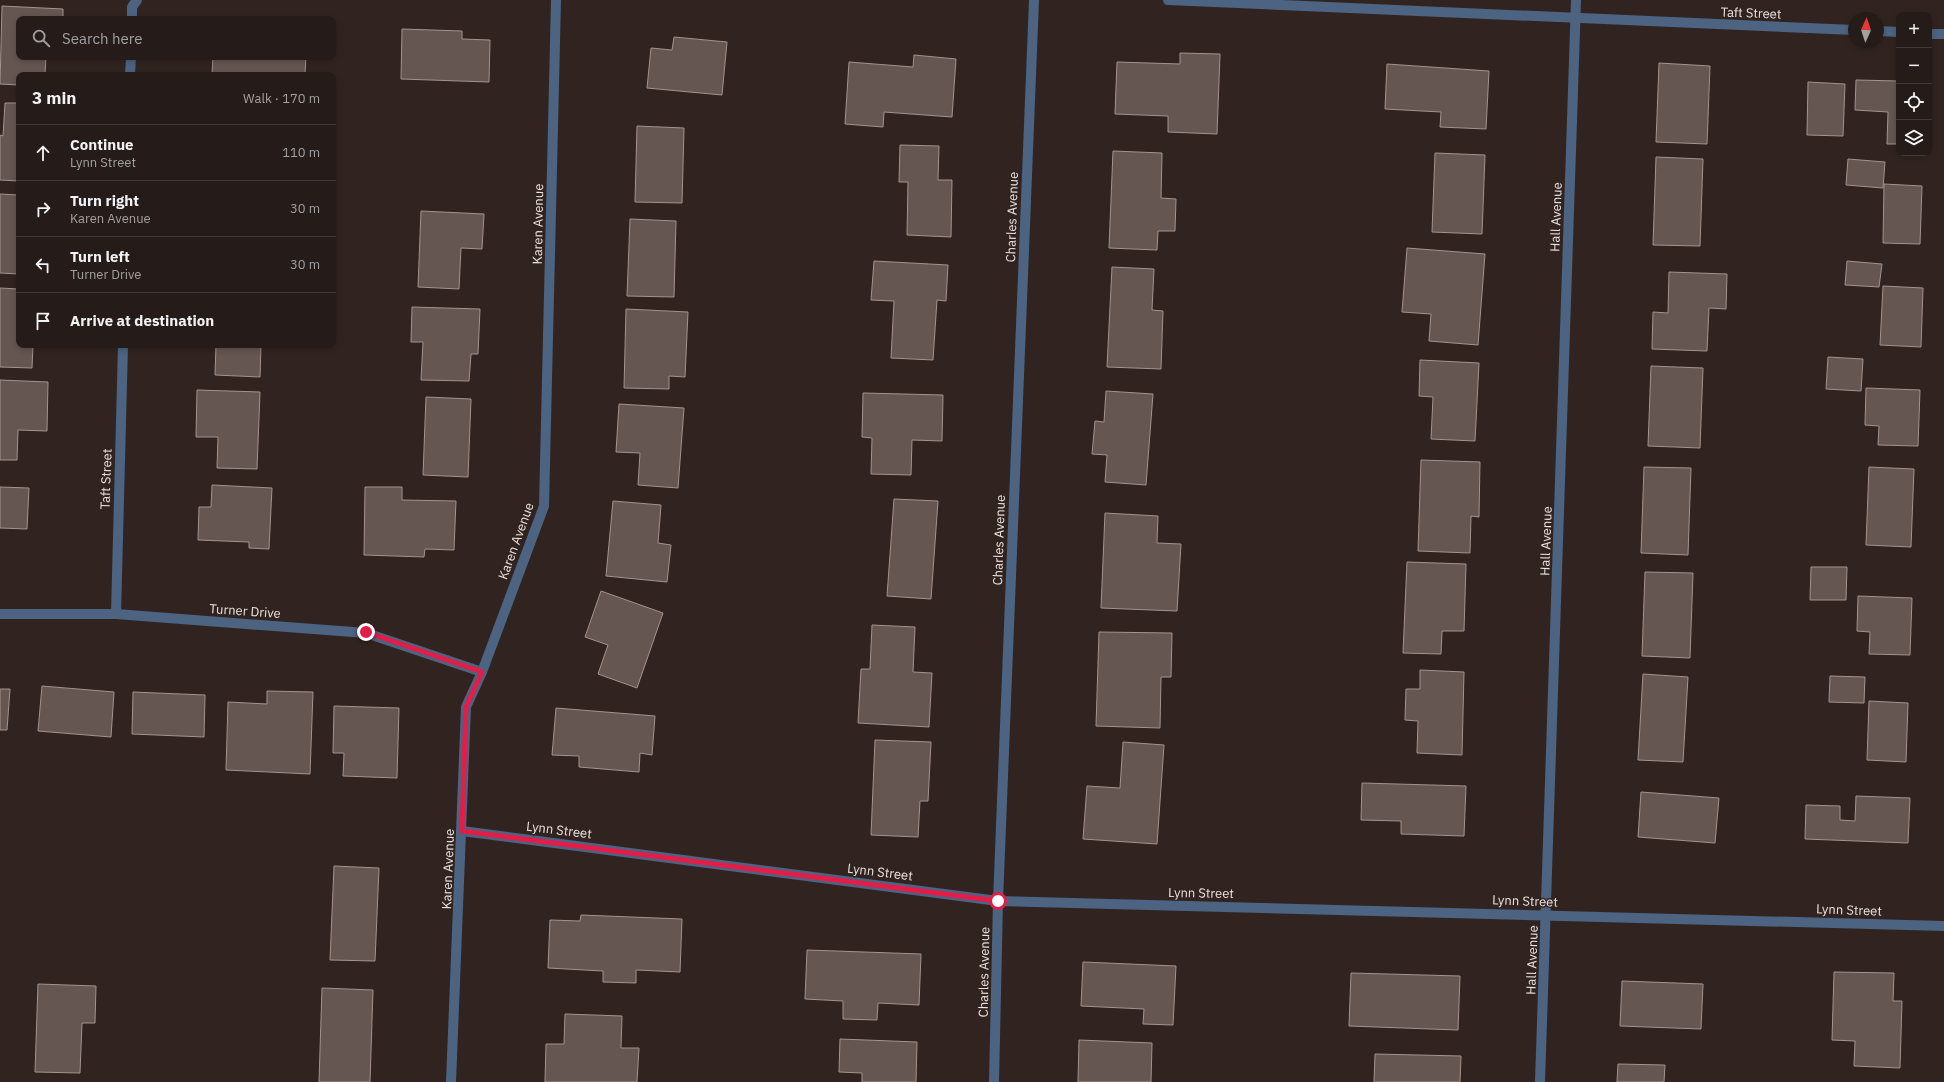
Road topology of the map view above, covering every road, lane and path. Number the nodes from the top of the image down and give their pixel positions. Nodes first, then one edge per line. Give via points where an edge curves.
1 (137, 0) edge
2 (556, 0) edge
3 (1034, 0) edge
4 (1168, 0) edge
5 (1576, 0) edge
6 (132, 16) edge
7 (1575, 19) junction
8 (1848, 30) edge
9 (1884, 32) edge
10 (1896, 32) edge
11 (1932, 34) edge
12 (1944, 34) edge
13 (130, 60) edge
14 (130, 72) edge
15 (123, 348) edge
16 (0, 614) edge
17 (116, 614) junction
18 (482, 672) junction
19 (462, 831) junction
20 (998, 901) junction
21 (1547, 915) junction
22 (1944, 926) edge
23 (451, 1082) edge
24 (994, 1082) edge
25 (1540, 1082) edge

1 - 6 street via 132,7
2 - 18 street, Karen Avenue via 544,506
3 - 20 street, Charles Avenue
4 - 7 street, Taft Street
5 - 7 street, Hall Avenue
7 - 8 street, Taft Street
7 - 21 street, Hall Avenue
9 - 10 street
11 - 12 street
13 - 14 street
15 - 17 street, Taft Street
16 - 17 street, Turner Drive
17 - 18 street, Turner Drive via 366,632
18 - 19 street, Karen Avenue via 466,707
19 - 20 street, Lynn Street
19 - 23 street, Karen Avenue
20 - 21 street, Lynn Street
20 - 24 street, Charles Avenue
21 - 22 street, Lynn Street
21 - 25 street, Hall Avenue

